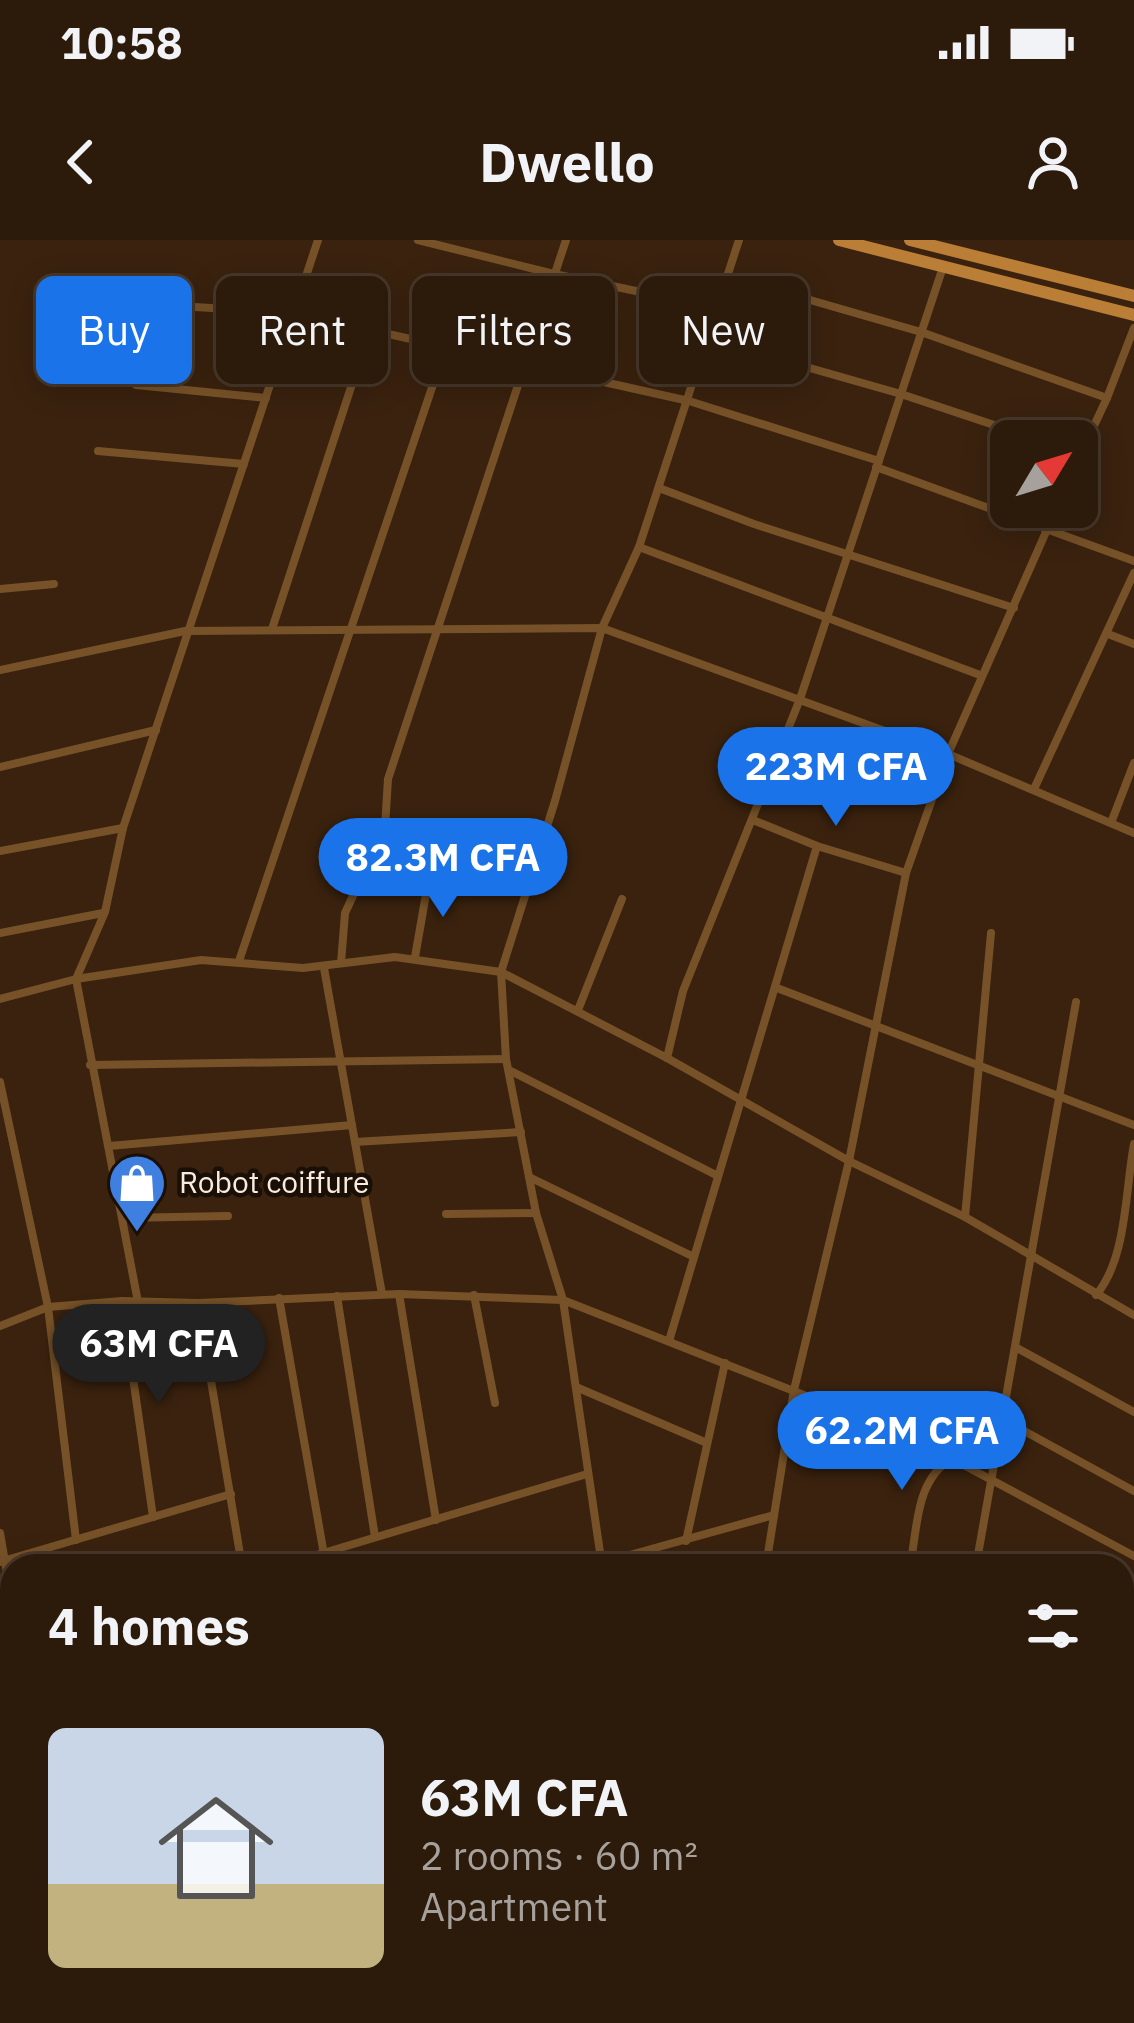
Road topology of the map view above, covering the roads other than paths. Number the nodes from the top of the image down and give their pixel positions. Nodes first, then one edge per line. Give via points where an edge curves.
1 (318, 240) edge
2 (418, 240) edge
3 (566, 240) edge
4 (739, 240) edge
5 (839, 240) edge
6 (910, 240) edge
7 (943, 266) junction
8 (554, 274) junction
9 (306, 276) edge
10 (728, 276) edge
11 (639, 292) edge
12 (1134, 296) edge
13 (808, 299) edge
14 (1134, 315) edge
15 (1134, 328) edge
16 (921, 332) junction
17 (808, 367) edge
18 (271, 384) edge
19 (352, 384) edge
20 (433, 384) edge
21 (519, 384) edge
22 (615, 384) edge
23 (694, 384) edge
24 (136, 385) dead end
25 (901, 394) junction
26 (266, 398) junction
27 (1107, 398) junction
28 (689, 401) junction
29 (1096, 420) edge
30 (990, 424) edge
31 (98, 451) dead end
32 (244, 464) junction
33 (878, 464) junction
34 (659, 488) junction
35 (1047, 529) junction
36 (639, 547) junction
37 (848, 554) junction
38 (1134, 560) edge
39 (1134, 573) edge
40 (54, 584) dead end
41 (0, 589) edge
42 (1014, 608) junction
43 (827, 616) junction
44 (351, 628) junction
45 (436, 628) junction
46 (602, 628) junction
47 (272, 629) junction
48 (185, 632) junction
49 (1108, 634) junction
50 (1134, 644) edge
51 (0, 670) edge
52 (981, 675) junction
53 (800, 699) junction
54 (156, 730) junction
55 (948, 754) junction
56 (1134, 763) edge
57 (0, 767) edge
58 (1034, 789) junction
59 (753, 820) junction
60 (1111, 824) junction
61 (123, 827) junction
62 (1134, 833) edge
63 (817, 846) junction
64 (0, 851) edge
65 (906, 873) junction
66 (429, 877) dead end
67 (622, 899) dead end
68 (105, 913) junction
69 (0, 933) edge
70 (991, 933) dead end
71 (415, 957) junction
72 (239, 961) junction
73 (341, 964) junction
74 (324, 968) junction
75 (501, 972) junction
76 (76, 979) junction
77 (777, 988) junction
78 (0, 999) edge
79 (1076, 1003) dead end
80 (578, 1010) junction
81 (874, 1025) junction
82 (668, 1058) junction
83 (341, 1062) junction
84 (507, 1064) junction
85 (90, 1065) junction
86 (980, 1067) junction
87 (0, 1082) edge
88 (1061, 1098) junction
89 (742, 1100) junction
90 (352, 1125) junction
91 (1134, 1125) edge
92 (521, 1132) junction
93 (355, 1142) junction
94 (1134, 1144) edge
95 (109, 1146) junction
96 (849, 1161) junction
97 (718, 1176) junction
98 (529, 1177) junction
99 (536, 1213) junction
100 (446, 1214) dead end
101 (228, 1216) dead end
102 (965, 1217) junction
103 (123, 1218) junction
104 (1031, 1253) junction
105 (694, 1257) junction
106 (382, 1294) junction
107 (399, 1294) junction
108 (474, 1294) junction
109 (337, 1295) junction
110 (1096, 1295) junction
111 (279, 1298) junction
112 (563, 1300) junction
113 (122, 1301) junction
114 (139, 1302) junction
115 (198, 1303) junction
116 (48, 1307) junction
117 (1134, 1315) edge
118 (0, 1326) edge
119 (669, 1341) junction
120 (1017, 1348) junction
121 (725, 1363) junction
122 (575, 1387) junction
123 (794, 1390) junction
124 (495, 1403) dead end
125 (1134, 1412) edge
126 (1004, 1420) junction
127 (707, 1443) junction
128 (953, 1457) junction
129 (587, 1474) junction
130 (990, 1478) junction
131 (1134, 1491) edge
132 (231, 1494) junction
133 (774, 1514) junction
134 (153, 1517) junction
135 (436, 1520) junction
136 (376, 1537) junction
137 (76, 1540) junction
138 (686, 1541) junction
139 (27, 1554) edge
140 (240, 1554) edge
141 (322, 1554) joint
142 (600, 1554) edge
143 (639, 1554) edge
144 (768, 1554) edge
145 (912, 1554) edge
146 (978, 1554) edge
147 (1130, 1554) edge

1 - 9 street
2 - 8 street
3 - 8 street
4 - 10 street
5 - 7 main road
6 - 12 main road
7 - 14 main road
7 - 16 street
8 - 11 street
13 - 16 street
15 - 27 street
16 - 25 street
16 - 27 street
17 - 25 street
18 - 26 street
19 - 47 street
20 - 44 street
21 - 45 street
22 - 28 street
23 - 28 street
24 - 26 street
25 - 30 street
25 - 33 street
26 - 32 street
27 - 29 street
28 - 33 street
28 - 34 street
31 - 32 street
32 - 48 street
33 - 35 street
33 - 37 street
34 - 36 street
34 - 37 street
35 - 38 street
35 - 42 street
36 - 43 street
36 - 46 street
37 - 42 street
37 - 43 street
39 - 49 street
40 - 41 street
42 - 52 street
43 - 52 street
43 - 53 street
44 - 45 street
44 - 47 street
44 - 72 street
45 - 46 street
45 - 73 street via 388,779 385,827 345,913
46 - 53 street
46 - 75 street
47 - 48 street
48 - 51 street
48 - 54 street
49 - 50 street
49 - 58 street
52 - 55 street
53 - 55 street
53 - 59 street
54 - 57 street
54 - 61 street
55 - 58 street
55 - 65 street
56 - 60 street
58 - 60 street
59 - 63 street
59 - 82 street via 682,992
60 - 62 street
61 - 64 street
61 - 68 street
63 - 65 street
63 - 77 street
65 - 81 street
66 - 71 street
67 - 80 street
68 - 69 street
68 - 76 street
70 - 86 street
71 - 73 street
71 - 75 street
72 - 74 street
72 - 76 street
73 - 74 street
74 - 83 street
75 - 80 street
75 - 84 street
76 - 78 street
76 - 85 street
77 - 81 street
77 - 89 street
79 - 88 street
80 - 82 street
81 - 86 street
81 - 96 street
82 - 89 street
83 - 84 street
83 - 85 street
83 - 90 street
84 - 92 street
84 - 97 street
85 - 95 street
86 - 88 street
86 - 102 street
87 - 116 street
88 - 91 street
88 - 104 street
89 - 96 street
89 - 97 street
90 - 93 street
90 - 95 street
92 - 93 street
92 - 98 street
93 - 106 street
94 - 110 street via 1118,1250
95 - 103 street
96 - 102 street
96 - 123 street
97 - 105 street
98 - 99 street
98 - 105 street
99 - 100 street
99 - 112 street
101 - 103 street
102 - 104 street
103 - 114 street
104 - 110 street
104 - 120 street
105 - 119 street
106 - 107 street
106 - 109 street
107 - 108 street
107 - 135 street
108 - 112 street
108 - 124 street
109 - 111 street
109 - 136 street
110 - 117 street
111 - 115 street
111 - 141 street
112 - 119 street
112 - 122 street
113 - 114 street
113 - 116 street
113 - 134 street
114 - 115 street
115 - 132 street
116 - 118 street
116 - 137 street
119 - 121 street
120 - 125 street
120 - 126 street
121 - 123 street
121 - 127 street
122 - 127 street
122 - 129 street
123 - 128 street
123 - 133 street
126 - 130 street
126 - 131 street
127 - 138 street
128 - 130 street
128 - 145 street via 926,1484
129 - 135 street
129 - 142 street
130 - 146 street
130 - 147 street
132 - 134 street
132 - 140 street
133 - 138 street
133 - 144 street
134 - 137 street
135 - 136 street
136 - 141 street
137 - 139 street
138 - 143 street

